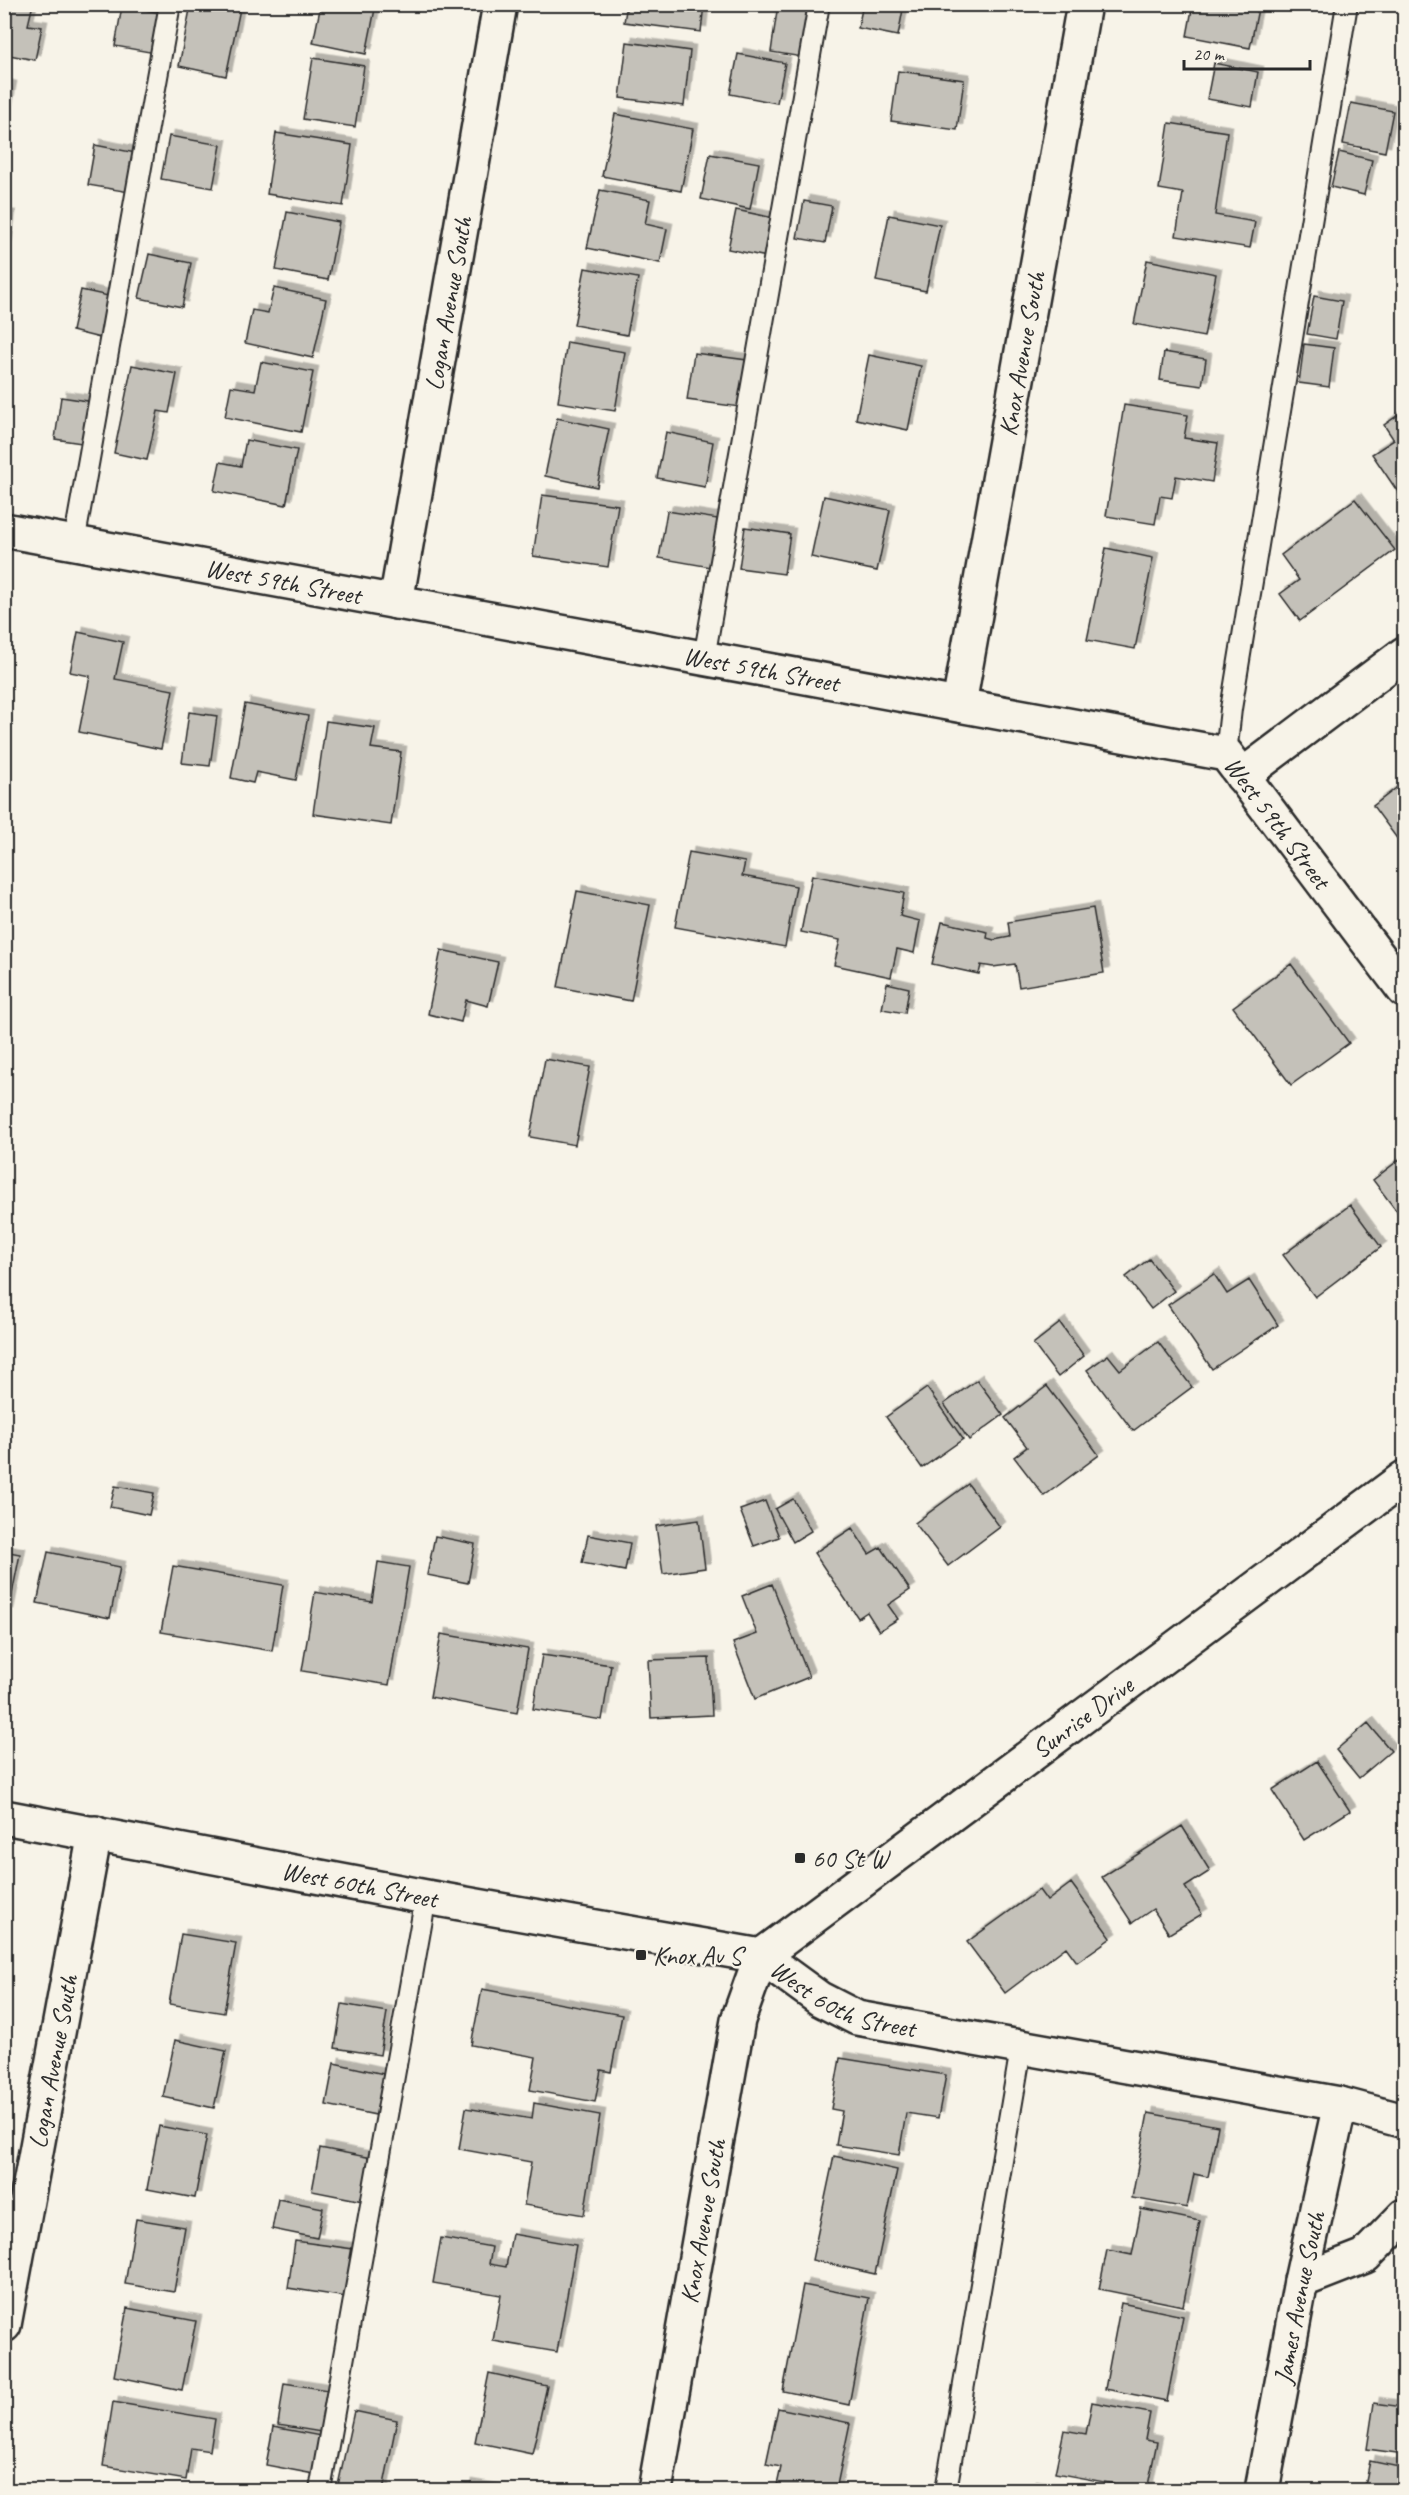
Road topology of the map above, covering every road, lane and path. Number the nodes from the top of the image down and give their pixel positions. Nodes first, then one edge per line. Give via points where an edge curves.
1 (170, 4) edge
2 (500, 4) edge
3 (819, 4) edge
4 (1084, 4) edge
5 (1347, 4) edge
6 (4, 530) edge
7 (74, 543) junction
8 (396, 602) junction
9 (1404, 654) edge
10 (704, 658) junction
11 (959, 704) junction
12 (1234, 765) junction
13 (1404, 990) edge
14 (1404, 1478) edge
15 (4, 1817) edge
16 (95, 1833) junction
17 (426, 1897) junction
18 (761, 1956) junction
19 (1021, 2049) junction
20 (1340, 2104) junction
21 (1404, 2121) edge
22 (1404, 2216) edge
23 (1301, 2281) junction
24 (4, 2325) edge
25 (320, 2490) edge
26 (655, 2490) edge
27 (946, 2490) edge
28 (1262, 2490) edge

1 - 7 lane
2 - 8 street, Logan Avenue South
3 - 10 lane
4 - 11 street, Knox Avenue South
5 - 12 lane via 1231,709
6 - 7 street, West 59th Street
7 - 8 street, West 59th Street
8 - 10 street, West 59th Street
9 - 12 street
10 - 11 street, West 59th Street
11 - 12 street, West 59th Street
12 - 13 street, West 59th Street
14 - 18 street, Sunrise Drive
15 - 16 street, West 60th Street
16 - 17 street, West 60th Street
16 - 24 street, Logan Avenue South
17 - 18 street, West 60th Street
17 - 25 lane
18 - 19 street, West 60th Street via 820,1999 857,2019
18 - 26 street, Knox Avenue South via 738,2020
19 - 20 street, West 60th Street
19 - 27 lane
20 - 21 street, West 60th Street
20 - 23 street, James Avenue South
22 - 23 street via 1365,2256
23 - 28 street, James Avenue South

